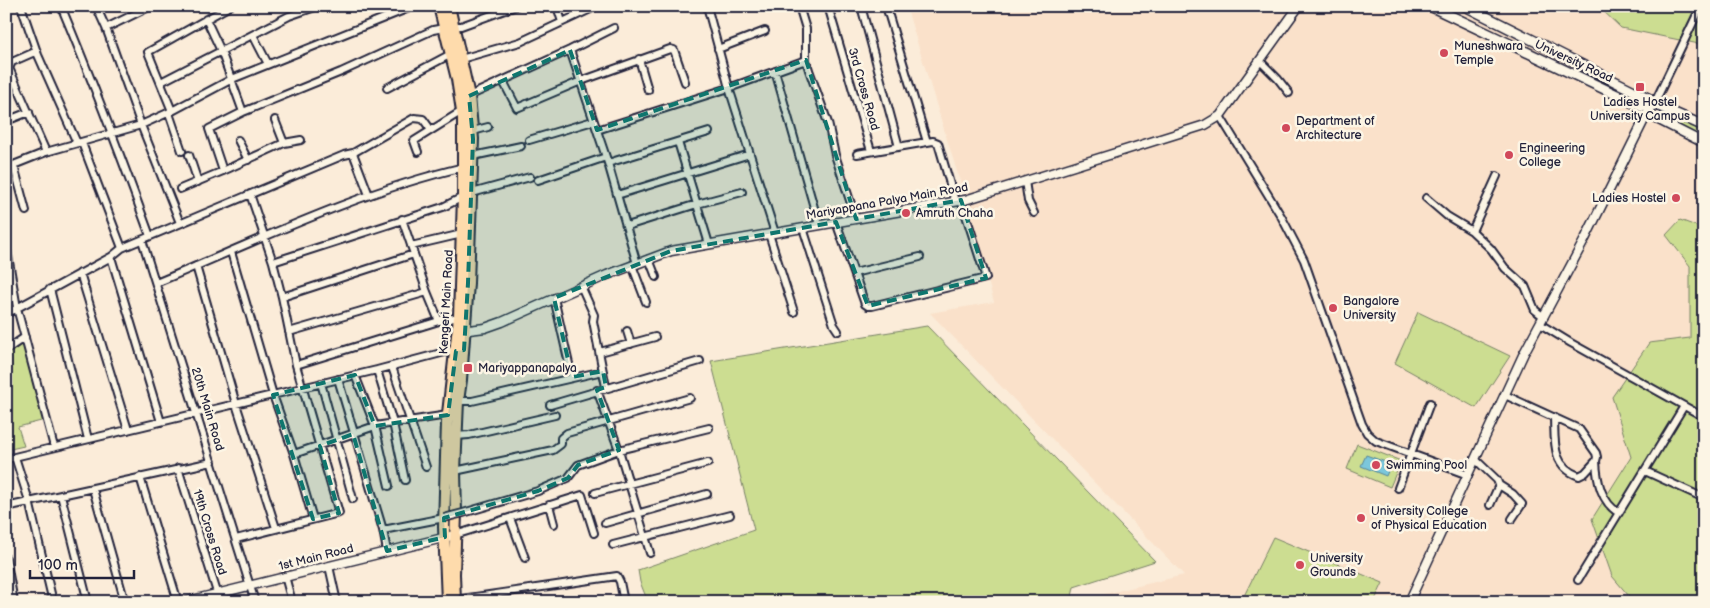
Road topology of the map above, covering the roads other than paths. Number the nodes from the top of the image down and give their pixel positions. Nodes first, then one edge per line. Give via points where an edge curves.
1 (21, 6) edge
2 (61, 6) edge
3 (96, 6) edge
4 (151, 6) edge
5 (230, 6) edge
6 (318, 6) edge
7 (414, 6) edge
8 (439, 6) edge
9 (449, 6) edge
10 (516, 6) edge
11 (557, 6) edge
12 (597, 6) edge
13 (799, 6) edge
14 (828, 6) edge
15 (861, 6) edge
16 (886, 6) edge
17 (1299, 6) edge
18 (1430, 6) edge
19 (1465, 6) edge
20 (1701, 6) edge
21 (709, 7) edge
22 (206, 19) junction
23 (562, 22) junction
24 (449, 27) junction
25 (106, 28) junction
26 (614, 28) dead end
27 (765, 31) dead end
28 (253, 34) junction
29 (718, 49) junction
30 (570, 50) junction
31 (37, 51) junction
32 (221, 51) junction
33 (451, 54) junction
34 (462, 59) junction
35 (639, 59) junction
36 (806, 60) junction
37 (1260, 61) junction
38 (268, 64) junction
39 (8, 68) edge
40 (775, 71) junction
41 (232, 79) junction
42 (504, 81) junction
43 (581, 81) junction
44 (161, 82) junction
45 (685, 82) dead end
46 (387, 88) dead end
47 (729, 88) junction
48 (648, 90) dead end
49 (1289, 93) dead end
50 (470, 96) junction
51 (1654, 104) junction
52 (462, 111) junction
53 (29, 112) junction
54 (170, 112) junction
55 (243, 112) junction
56 (1647, 114) junction
57 (1220, 116) junction
58 (275, 120) dead end
59 (6, 121) edge
60 (593, 121) junction
61 (141, 125) junction
62 (1704, 126) edge
63 (488, 127) dead end
64 (431, 130) junction
65 (597, 130) junction
66 (473, 131) junction
67 (709, 132) dead end
68 (113, 133) junction
69 (238, 140) dead end
70 (301, 140) dead end
71 (529, 140) dead end
72 (678, 142) junction
73 (927, 142) junction
74 (82, 143) junction
75 (284, 143) junction
76 (1704, 143) edge
77 (521, 146) dead end
78 (899, 147) junction
79 (182, 151) dead end
80 (871, 151) junction
81 (46, 152) junction
82 (418, 152) dead end
83 (353, 153) junction
84 (750, 154) junction
85 (857, 154) dead end
86 (189, 155) dead end
87 (473, 156) junction
88 (248, 160) junction
89 (607, 160) junction
90 (14, 166) junction
91 (464, 167) junction
92 (6, 168) edge
93 (224, 171) junction
94 (688, 174) junction
95 (1497, 176) dead end
96 (530, 177) dead end
97 (538, 180) dead end
98 (198, 182) junction
99 (1025, 182) junction
100 (180, 189) dead end
101 (742, 192) dead end
102 (250, 194) junction
103 (369, 195) junction
104 (467, 195) junction
105 (617, 195) junction
106 (1426, 198) dead end
107 (958, 201) junction
108 (697, 204) junction
109 (26, 211) dead end
110 (1034, 213) dead end
111 (402, 219) junction
112 (856, 219) junction
113 (836, 222) junction
114 (180, 223) junction
115 (818, 225) junction
116 (627, 226) junction
117 (803, 228) junction
118 (1472, 231) junction
119 (772, 233) junction
120 (462, 234) junction
121 (150, 236) junction
122 (265, 236) junction
123 (142, 240) junction
124 (6, 244) edge
125 (709, 244) junction
126 (411, 246) junction
127 (122, 248) junction
128 (231, 252) junction
129 (414, 254) junction
130 (920, 256) dead end
131 (110, 257) junction
132 (649, 259) junction
133 (273, 262) junction
134 (634, 264) junction
135 (196, 266) junction
136 (80, 273) junction
137 (854, 273) junction
138 (656, 277) dead end
139 (156, 283) junction
140 (581, 286) junction
141 (50, 289) junction
142 (427, 292) junction
143 (282, 297) junction
144 (554, 298) junction
145 (646, 302) dead end
146 (17, 308) junction
147 (794, 312) dead end
148 (6, 314) edge
149 (459, 317) junction
150 (439, 321) junction
151 (1542, 321) junction
152 (461, 331) junction
153 (627, 331) dead end
154 (838, 331) dead end
155 (289, 332) junction
156 (25, 337) junction
157 (655, 337) dead end
158 (631, 344) junction
159 (6, 350) edge
160 (460, 350) junction
161 (600, 352) junction
162 (700, 361) dead end
163 (296, 365) junction
164 (392, 367) junction
165 (377, 370) junction
166 (603, 371) junction
167 (355, 375) junction
168 (572, 377) junction
169 (338, 380) junction
170 (321, 384) junction
171 (606, 387) junction
172 (303, 388) junction
173 (597, 390) junction
174 (273, 394) junction
175 (1505, 395) junction
176 (690, 398) dead end
177 (458, 401) junction
178 (1430, 403) dead end
179 (236, 404) junction
180 (550, 405) dead end
181 (1684, 406) junction
182 (197, 413) junction
183 (448, 415) junction
184 (555, 415) dead end
185 (1554, 417) junction
186 (1704, 417) edge
187 (410, 420) junction
188 (608, 421) junction
189 (161, 422) junction
190 (392, 423) junction
191 (375, 426) junction
192 (709, 428) dead end
193 (128, 430) junction
194 (353, 434) junction
195 (456, 436) junction
196 (88, 439) junction
197 (337, 440) junction
198 (320, 446) junction
199 (54, 447) junction
200 (619, 450) junction
201 (294, 454) junction
202 (1411, 454) junction
203 (14, 457) junction
204 (6, 459) edge
205 (1475, 459) junction
206 (1596, 461) junction
207 (212, 462) junction
208 (708, 463) dead end
209 (426, 467) dead end
210 (178, 468) junction
211 (454, 471) junction
212 (1645, 471) junction
213 (1468, 475) junction
214 (140, 477) junction
215 (405, 480) dead end
216 (629, 484) junction
217 (1499, 485) junction
218 (389, 486) dead end
219 (1398, 488) dead end
220 (93, 489) junction
221 (595, 493) dead end
222 (707, 494) dead end
223 (62, 495) junction
224 (1704, 498) edge
225 (353, 499) dead end
226 (28, 501) junction
227 (1490, 504) dead end
228 (549, 505) junction
229 (6, 507) edge
230 (637, 513) junction
231 (1619, 513) junction
232 (730, 515) dead end
233 (444, 518) junction
234 (510, 518) junction
235 (313, 519) junction
236 (1512, 519) dead end
237 (605, 523) dead end
238 (554, 524) dead end
239 (276, 528) junction
240 (383, 530) junction
241 (594, 533) dead end
242 (644, 535) junction
243 (450, 536) junction
244 (236, 539) junction
245 (613, 544) dead end
246 (388, 551) junction
247 (650, 553) dead end
248 (6, 558) edge
249 (525, 558) dead end
250 (329, 566) junction
251 (285, 576) junction
252 (1578, 580) dead end
253 (250, 585) junction
254 (218, 593) junction
255 (453, 601) edge
256 (14, 602) edge
257 (53, 602) edge
258 (88, 602) edge
259 (125, 602) edge
260 (178, 602) edge
261 (184, 602) edge
262 (220, 602) edge
263 (256, 602) edge
264 (292, 602) edge
265 (337, 602) edge
266 (624, 602) edge
267 (1409, 602) edge

1 - 31 street
2 - 68 street
3 - 25 street
4 - 25 street
5 - 22 street
6 - 28 street via 288,16
7 - 38 street
8 - 24 main road, Kengeri Main Road
9 - 24 main road, Kengeri Main Road
10 - 24 street via 461,26
11 - 23 street
12 - 23 street
13 - 36 street via 806,29
14 - 80 street, 3rd Cross Road
15 - 78 street
16 - 73 street
17 - 37 street, Mariyappana Palya Main Road
18 - 51 main road, University Road via 1642,107
19 - 51 main road, University Road via 1648,98
20 - 51 street
21 - 29 street
22 - 32 street
22 - 44 street via 148,52
23 - 34 street via 520,42
24 - 33 main road, Kengeri Main Road
24 - 34 main road, Kengeri Main Road
24 - 55 street via 433,30
25 - 61 street
26 - 30 street
27 - 29 street
28 - 32 street
28 - 38 street
29 - 47 street
30 - 42 street
30 - 43 street
31 - 39 street via 12,62
31 - 74 street via 77,143
32 - 41 street
32 - 44 street
33 - 46 street
33 - 52 main road, Kengeri Main Road
34 - 50 main road, Kengeri Main Road
35 - 43 street
35 - 45 street via 674,50
35 - 48 street
36 - 40 street
36 - 112 street
37 - 49 street
37 - 57 street, Mariyappana Palya Main Road
38 - 41 street
39 - 53 street
40 - 47 street
40 - 115 street
41 - 54 street
41 - 55 street
42 - 43 street via 517,108
42 - 50 street
43 - 60 street
44 - 54 street
47 - 65 street
47 - 84 street
50 - 66 main road, Kengeri Main Road
51 - 56 street
51 - 62 main road, University Road
52 - 64 street
52 - 91 main road, Kengeri Main Road
53 - 59 street
53 - 81 street
54 - 61 street
54 - 79 street
55 - 93 street via 209,129
56 - 76 street
56 - 151 street
57 - 99 street, Mariyappana Palya Main Road via 1206,125
57 - 202 street via 1304,260 1367,434 1376,441
58 - 75 street
60 - 65 street
60 - 71 street
61 - 68 street
61 - 114 street
63 - 66 street
64 - 82 street via 414,141
64 - 83 street via 424,119 414,118
65 - 89 street
66 - 87 main road, Kengeri Main Road
67 - 72 street
68 - 74 street
68 - 121 street
69 - 88 street
70 - 75 street
72 - 89 street
72 - 94 street
73 - 78 street
73 - 107 street via 938,143
74 - 81 street
74 - 127 street
75 - 88 street
77 - 87 street
78 - 80 street
80 - 85 street
81 - 90 street
83 - 102 street
83 - 103 street
84 - 94 street
84 - 119 street
86 - 98 street
87 - 104 main road, Kengeri Main Road
88 - 93 street
89 - 97 street
89 - 105 street
90 - 92 street
90 - 109 street
91 - 103 street
91 - 104 main road, Kengeri Main Road
93 - 98 street
94 - 105 street
94 - 108 street
95 - 118 street
96 - 104 street
98 - 100 street
99 - 107 street, Mariyappana Palya Main Road
99 - 110 street
101 - 108 street
102 - 114 street
102 - 122 street
103 - 122 street
104 - 111 street via 443,207
104 - 120 main road, Kengeri Main Road
104 - 152 main road, Kengeri Main Road
105 - 116 street
106 - 118 street
107 - 112 street, Mariyappana Palya Main Road
107 - 137 street via 986,278 868,306
108 - 116 street
108 - 125 street
111 - 126 street
111 - 133 street
112 - 113 street, Mariyappana Palya Main Road
113 - 115 street, Mariyappana Palya Main Road
113 - 137 street
114 - 121 street
115 - 117 street, Mariyappana Palya Main Road
116 - 134 street
117 - 119 street, Mariyappana Palya Main Road
117 - 154 street
118 - 151 street via 1526,286
119 - 125 street, Mariyappana Palya Main Road
119 - 147 street
120 - 126 street
120 - 149 main road, Kengeri Main Road
121 - 123 street
122 - 128 street
122 - 133 street
123 - 127 street
123 - 139 street, 20th Main Road
124 - 146 street
125 - 132 street, Mariyappana Palya Main Road
126 - 129 street
127 - 131 street
128 - 135 street
128 - 174 street
129 - 142 street
129 - 143 street
130 - 137 street
131 - 136 street
131 - 189 street
132 - 134 street, Mariyappana Palya Main Road
132 - 138 street
133 - 143 street
134 - 140 street, Mariyappana Palya Main Road
134 - 145 street
135 - 139 street
135 - 179 street
136 - 141 street
136 - 193 street
139 - 182 street, 20th Main Road
140 - 144 street, Mariyappana Palya Main Road
140 - 161 street via 594,315
141 - 146 street
141 - 196 street
142 - 150 street
142 - 155 street
143 - 155 street
144 - 152 street, Mariyappana Palya Main Road via 502,322
144 - 168 street
146 - 148 street
146 - 156 street
149 - 150 street
149 - 152 main road, Kengeri Main Road
150 - 163 street
151 - 175 street
151 - 181 street via 1571,344
152 - 160 main road, Kengeri Main Road
153 - 158 street
155 - 163 street
156 - 159 street
156 - 199 street
157 - 158 street
158 - 161 street
160 - 164 street
160 - 177 main road, Kengeri Main Road
160 - 183 main road, Kengeri Main Road
161 - 166 street
162 - 171 street
163 - 172 street
164 - 165 street
164 - 187 street
165 - 167 street
165 - 190 street
166 - 168 street
166 - 171 street
167 - 169 street
167 - 191 street
168 - 177 street via 472,401
169 - 170 street
169 - 194 street
170 - 172 street
170 - 197 street
171 - 173 street
172 - 174 street
172 - 198 street
173 - 180 street
173 - 188 street
174 - 179 street
174 - 201 street
175 - 185 street
175 - 205 street
176 - 188 street
177 - 195 main road, Kengeri Main Road
178 - 202 street
179 - 182 street
179 - 239 street
181 - 186 street
181 - 212 street
182 - 189 street
182 - 207 street, 20th Main Road
183 - 187 street
183 - 233 main road, Kengeri Main Road
184 - 195 street
185 - 206 street via 1579,429 1596,453
185 - 206 street via 1555,452 1561,463 1580,476
187 - 190 street
187 - 209 street
188 - 200 street
188 - 211 street via 567,433 553,450
189 - 193 street
190 - 191 street
190 - 215 street
191 - 194 street
191 - 218 street
192 - 200 street
193 - 196 street
194 - 197 street
194 - 240 street
195 - 211 main road, Kengeri Main Road
196 - 199 street
197 - 198 street
197 - 225 street
198 - 201 street
198 - 235 street via 339,513
199 - 203 street
200 - 216 street
200 - 233 street, bridge via 578,465 568,478 538,491
201 - 235 street
202 - 213 street
202 - 219 street
203 - 204 street
203 - 226 street
205 - 213 street
205 - 217 street
206 - 231 street via 1596,477 1604,497
207 - 210 street
207 - 244 street, 20th Main Road
208 - 216 street
210 - 214 street
210 - 254 street, 19th Cross Road
211 - 243 main road, Kengeri Main Road via 456,513
212 - 224 street
212 - 231 street
213 - 267 street
214 - 220 street
214 - 260 street
216 - 221 street
216 - 230 street
217 - 227 street
217 - 236 street via 1522,504
220 - 223 street
220 - 259 street
222 - 230 street
223 - 226 street
223 - 258 street
226 - 229 street
226 - 257 street
228 - 234 street
228 - 238 street
228 - 241 street via 582,494
230 - 237 street
230 - 242 street
231 - 252 street
232 - 242 street
233 - 240 street
233 - 243 main road, Kengeri Main Road
234 - 243 street
234 - 249 street
235 - 239 street
239 - 244 street
240 - 246 street
242 - 245 street
242 - 247 street
243 - 246 street, 1st Main Road
243 - 255 main road, Kengeri Main Road
244 - 253 street, 20th Main Road
246 - 250 street, 1st Main Road
248 - 256 street
250 - 251 street, 1st Main Road
250 - 265 street
251 - 253 street, 1st Main Road
251 - 264 street
253 - 254 street, 1st Main Road
253 - 263 street, 20th Main Road
254 - 261 street, 1st Main Road
254 - 262 street, 19th Cross Road
255 - 266 street via 617,576

